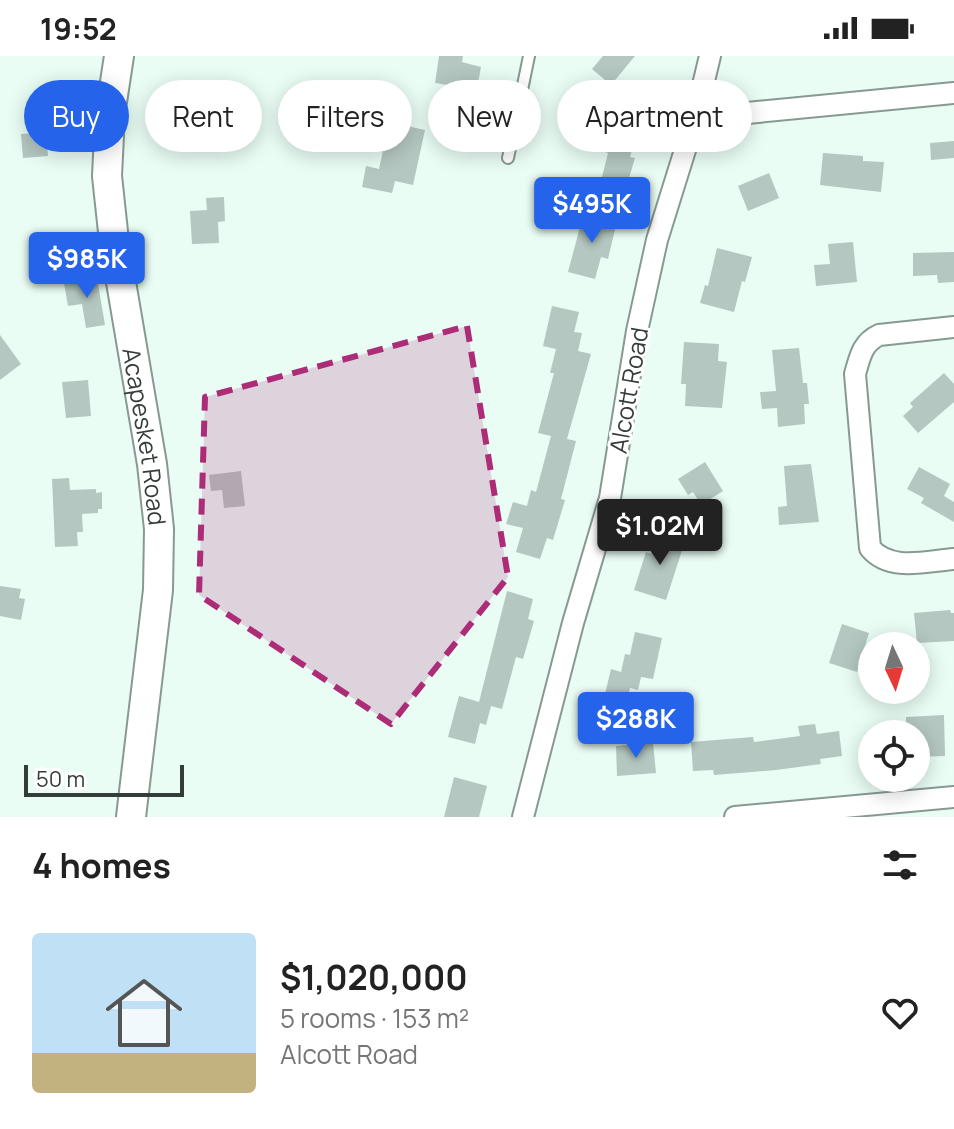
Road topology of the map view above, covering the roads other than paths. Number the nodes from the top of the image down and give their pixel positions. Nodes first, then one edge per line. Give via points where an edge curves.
1 (119, 56) edge
2 (529, 56) edge
3 (710, 56) edge
4 (704, 80) edge
5 (954, 93) edge
6 (752, 112) edge
7 (684, 152) edge
8 (508, 158) dead end
9 (954, 327) edge
10 (954, 559) edge
11 (954, 797) edge
12 (131, 817) edge
13 (523, 817) edge
14 (735, 817) edge

1 - 12 main road, Acapesket Road via 107,176 159,529 156,605
2 - 8 lane
3 - 4 street, Alcott Road
5 - 6 street
7 - 13 street, Alcott Road via 637,331 610,498
9 - 10 street via 879,335 861,352 855,374 870,548 882,560 896,563
11 - 14 street

